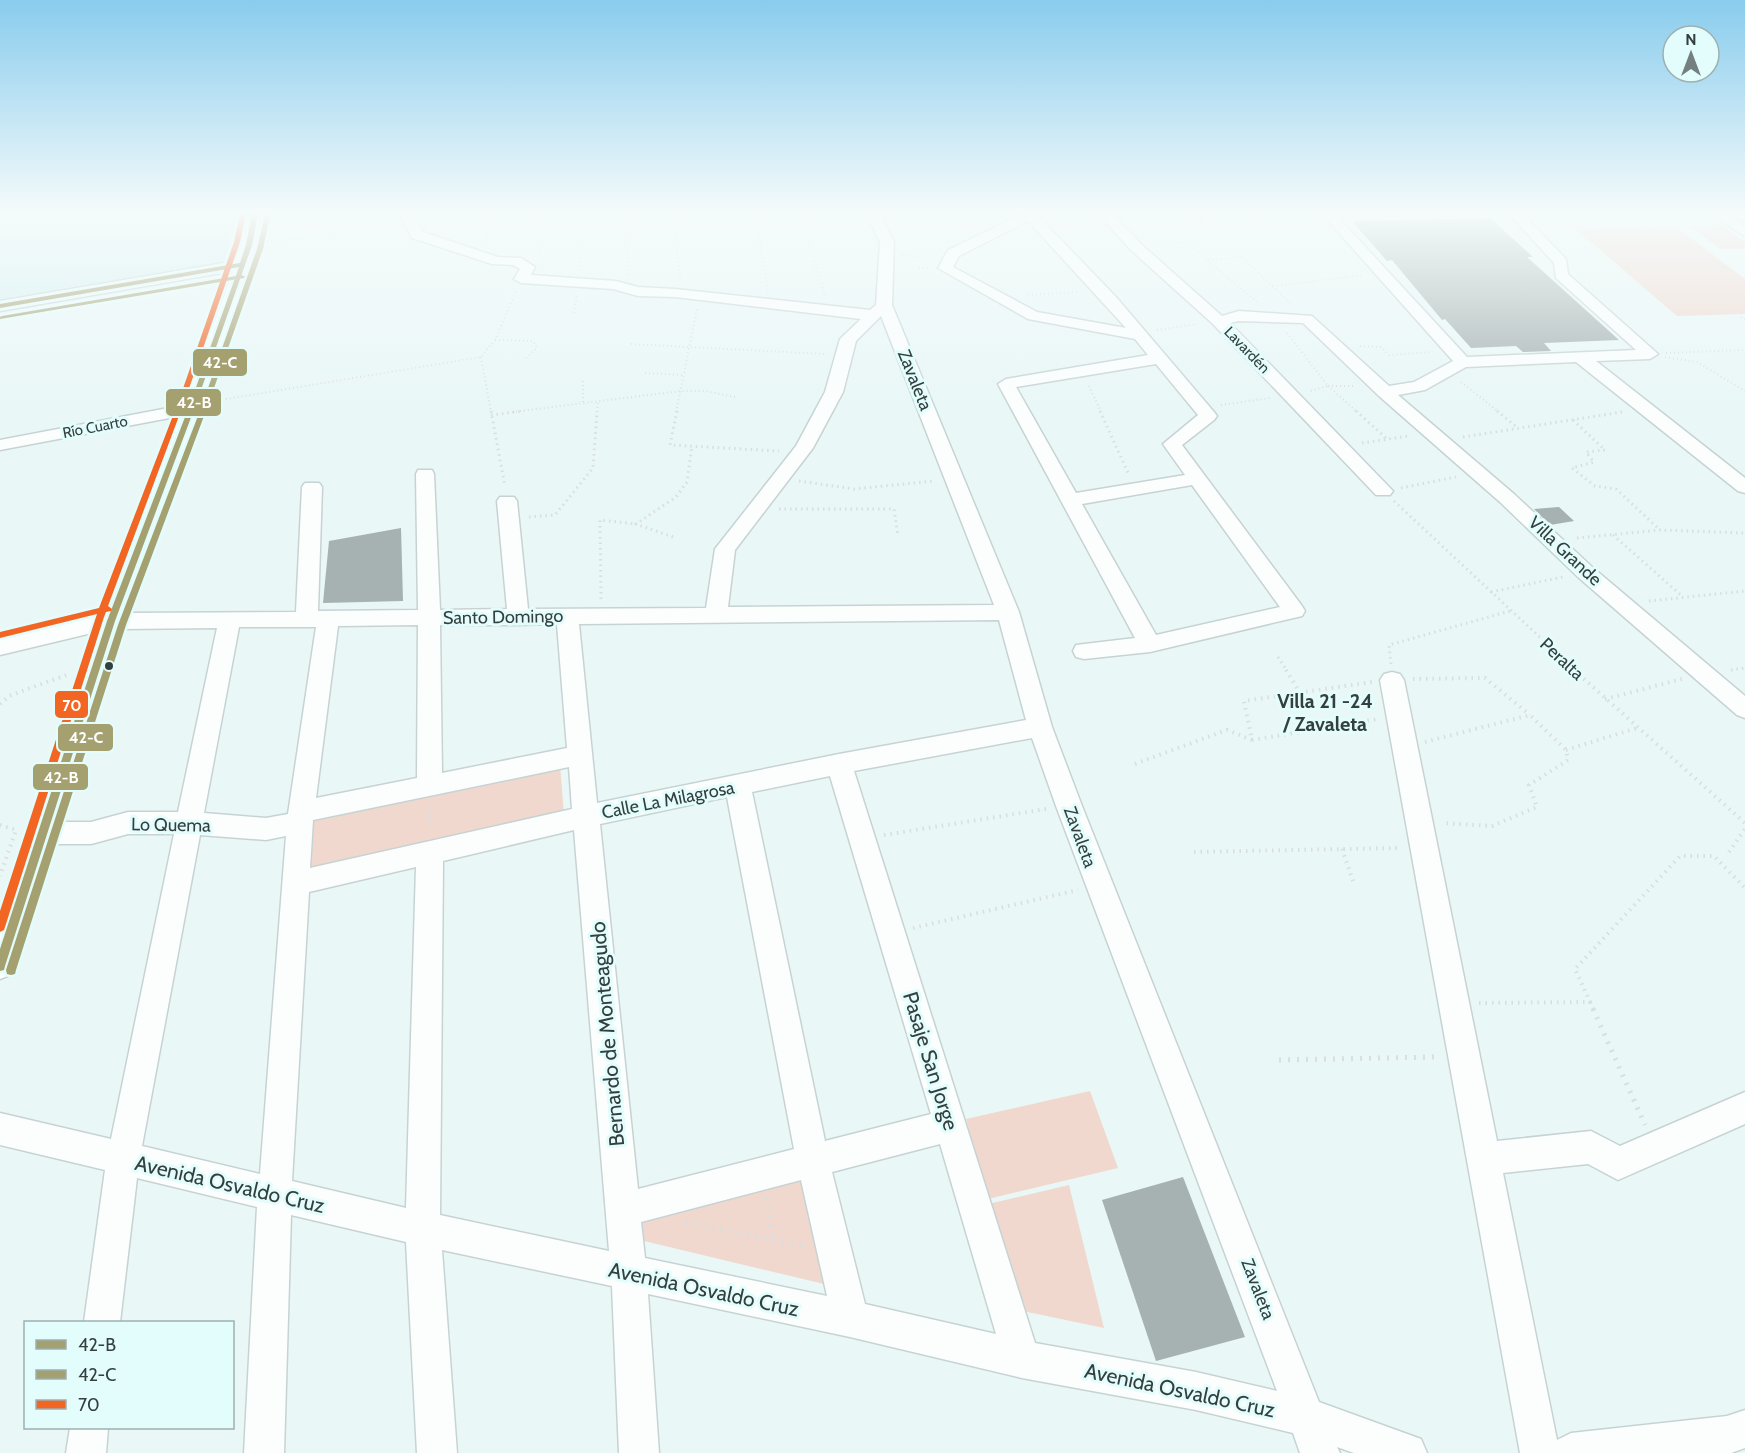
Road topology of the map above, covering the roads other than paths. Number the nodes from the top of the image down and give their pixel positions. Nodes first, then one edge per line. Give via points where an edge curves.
1 (142, 282) edge
2 (234, 282) edge
3 (562, 282) edge
4 (882, 282) edge
5 (970, 282) edge
6 (1093, 282) edge
7 (1175, 282) edge
8 (1390, 282) edge
9 (1569, 282) edge
10 (0, 306) edge
11 (879, 310) junction
12 (1219, 321) junction
13 (1139, 334) junction
14 (1458, 356) junction
15 (1580, 357) junction
16 (1160, 358) junction
17 (1385, 392) junction
18 (192, 407) junction
19 (0, 445) edge
20 (425, 474) dead end
21 (1198, 478) junction
22 (312, 487) dead end
23 (1745, 487) edge
24 (1383, 491) road end
25 (1070, 500) junction
26 (509, 510) road end
27 (1008, 612) junction
28 (716, 615) junction
29 (567, 616) junction
30 (518, 617) junction
31 (429, 618) junction
32 (317, 619) junction
33 (229, 620) junction
34 (111, 621) junction
35 (1150, 644) junction
36 (0, 646) edge
37 (1084, 651) dead end
38 (1392, 680) road end
39 (1745, 710) edge
40 (1040, 727) junction
41 (580, 755) junction
42 (839, 764) junction
43 (430, 786) junction
44 (738, 787) junction
45 (587, 816) junction
46 (301, 817) junction
47 (189, 823) junction
48 (43, 833) junction
49 (430, 854) junction
50 (298, 883) junction
51 (0, 966) edge
52 (1745, 1108) edge
53 (950, 1125) junction
54 (0, 1129) edge
55 (1485, 1159) junction
56 (123, 1160) junction
57 (813, 1161) junction
58 (275, 1192) junction
59 (623, 1210) junction
60 (423, 1229) junction
61 (629, 1274) junction
62 (850, 1319) junction
63 (102, 1321) edge
64 (1022, 1359) junction
65 (1308, 1417) junction
66 (89, 1429) edge
67 (1745, 1429) edge
68 (86, 1453) edge
69 (264, 1453) edge
70 (437, 1453) edge
71 (639, 1453) edge
72 (1320, 1453) edge
73 (1407, 1453) edge
74 (1540, 1453) edge
75 (1570, 1453) edge

1 - 10 street
2 - 18 street
3 - 11 street via 616,285 629,292 682,294 771,306
4 - 11 street, Zavaleta
5 - 13 street via 1033,316
6 - 13 street
7 - 12 street, Lavardén
8 - 14 street
9 - 15 street via 1650,354
11 - 27 street, Zavaleta via 955,479
11 - 28 street via 848,339 834,392 801,452 725,549
12 - 17 street, Villa Grande via 1239,316 1307,319
12 - 24 street, Lavardén
13 - 16 street
14 - 15 street
14 - 17 street via 1447,370 1419,386
15 - 23 street
16 - 21 street via 1208,416 1172,444
16 - 25 street via 1006,384
17 - 39 street, Villa Grande
18 - 19 street, Río Cuarto
18 - 34 street
20 - 31 street
21 - 25 street
21 - 35 street via 1294,611
22 - 32 street
25 - 35 street
26 - 30 street
27 - 28 street, Santo Domingo
27 - 40 street, Zavaleta
28 - 29 street, Santo Domingo
29 - 30 street, Santo Domingo
29 - 41 street, Bernardo de Monteagudo
30 - 31 street, Santo Domingo
31 - 32 street, Santo Domingo
31 - 43 street
32 - 33 street, Santo Domingo
32 - 46 street
33 - 34 street, Santo Domingo
33 - 47 street
34 - 36 street, Santo Domingo
34 - 48 street
35 - 37 street
38 - 55 street
40 - 42 street, Calle La Milagrosa
40 - 65 street, Zavaleta via 1098,885
41 - 43 street, Lo Quema
41 - 45 street, Bernardo de Monteagudo
42 - 44 street, Calle La Milagrosa
42 - 53 street, Pasaje San Jorge
43 - 46 street, Lo Quema
44 - 45 street, Calle La Milagrosa
44 - 57 street
45 - 49 street, Calle La Milagrosa
45 - 59 street, Bernardo de Monteagudo
46 - 47 street, Lo Quema via 266,829
46 - 50 street
47 - 48 street, Lo Quema via 128,823 92,833
47 - 56 street
48 - 51 street
49 - 50 street, Calle La Milagrosa
49 - 60 street
50 - 58 street
52 - 55 street via 1618,1163 1591,1147
53 - 57 street
53 - 64 street, Pasaje San Jorge
54 - 56 street, Avenida Osvaldo Cruz
55 - 74 street
56 - 58 street, Avenida Osvaldo Cruz
56 - 63 street
57 - 59 street
57 - 62 street
58 - 60 street, Avenida Osvaldo Cruz
58 - 69 street
59 - 61 street, Bernardo de Monteagudo
60 - 61 street, Avenida Osvaldo Cruz
60 - 70 street
61 - 62 street, Avenida Osvaldo Cruz
61 - 71 street, Bernardo de Monteagudo
62 - 64 street, Avenida Osvaldo Cruz
64 - 65 street, Avenida Osvaldo Cruz via 1196,1391
65 - 72 street, Zavaleta
65 - 73 street, Avenida Osvaldo Cruz
66 - 68 street
67 - 75 street

